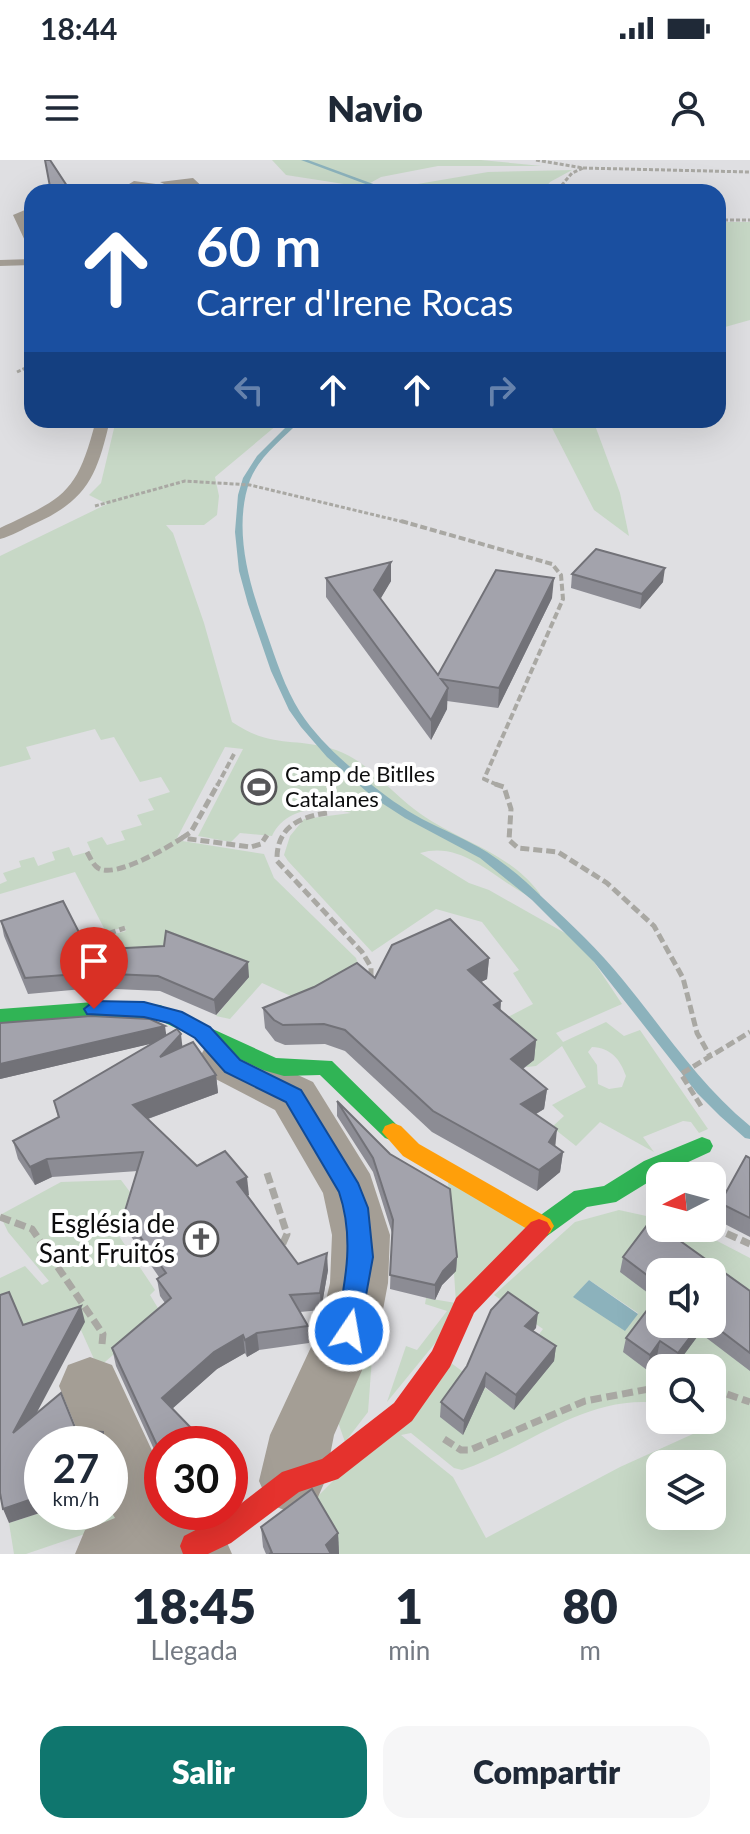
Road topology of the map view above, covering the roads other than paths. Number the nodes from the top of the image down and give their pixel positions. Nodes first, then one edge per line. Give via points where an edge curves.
1 (170, 184) edge
2 (196, 184) edge
3 (24, 261) edge
4 (0, 263) edge
5 (101, 428) edge
6 (0, 534) edge
7 (0, 1017) edge
8 (202, 1033) junction
9 (702, 1146) dead end
10 (542, 1226) junction
11 (90, 1386) road end
12 (292, 1481) junction
13 (166, 1549) edge

1 - 2 lane via 165,182
3 - 4 lane
5 - 6 lane via 77,490
7 - 8 street via 125,1008 175,1017
8 - 10 street via 284,1068 325,1067 411,1150
8 - 12 street via 232,1066 289,1091 356,1208 361,1257 349,1331 302,1435
9 - 10 street via 608,1195 582,1198
10 - 12 street via 465,1306 441,1359 403,1412 329,1470
11 - 13 street via 135,1491 160,1521
12 - 13 street via 230,1527

